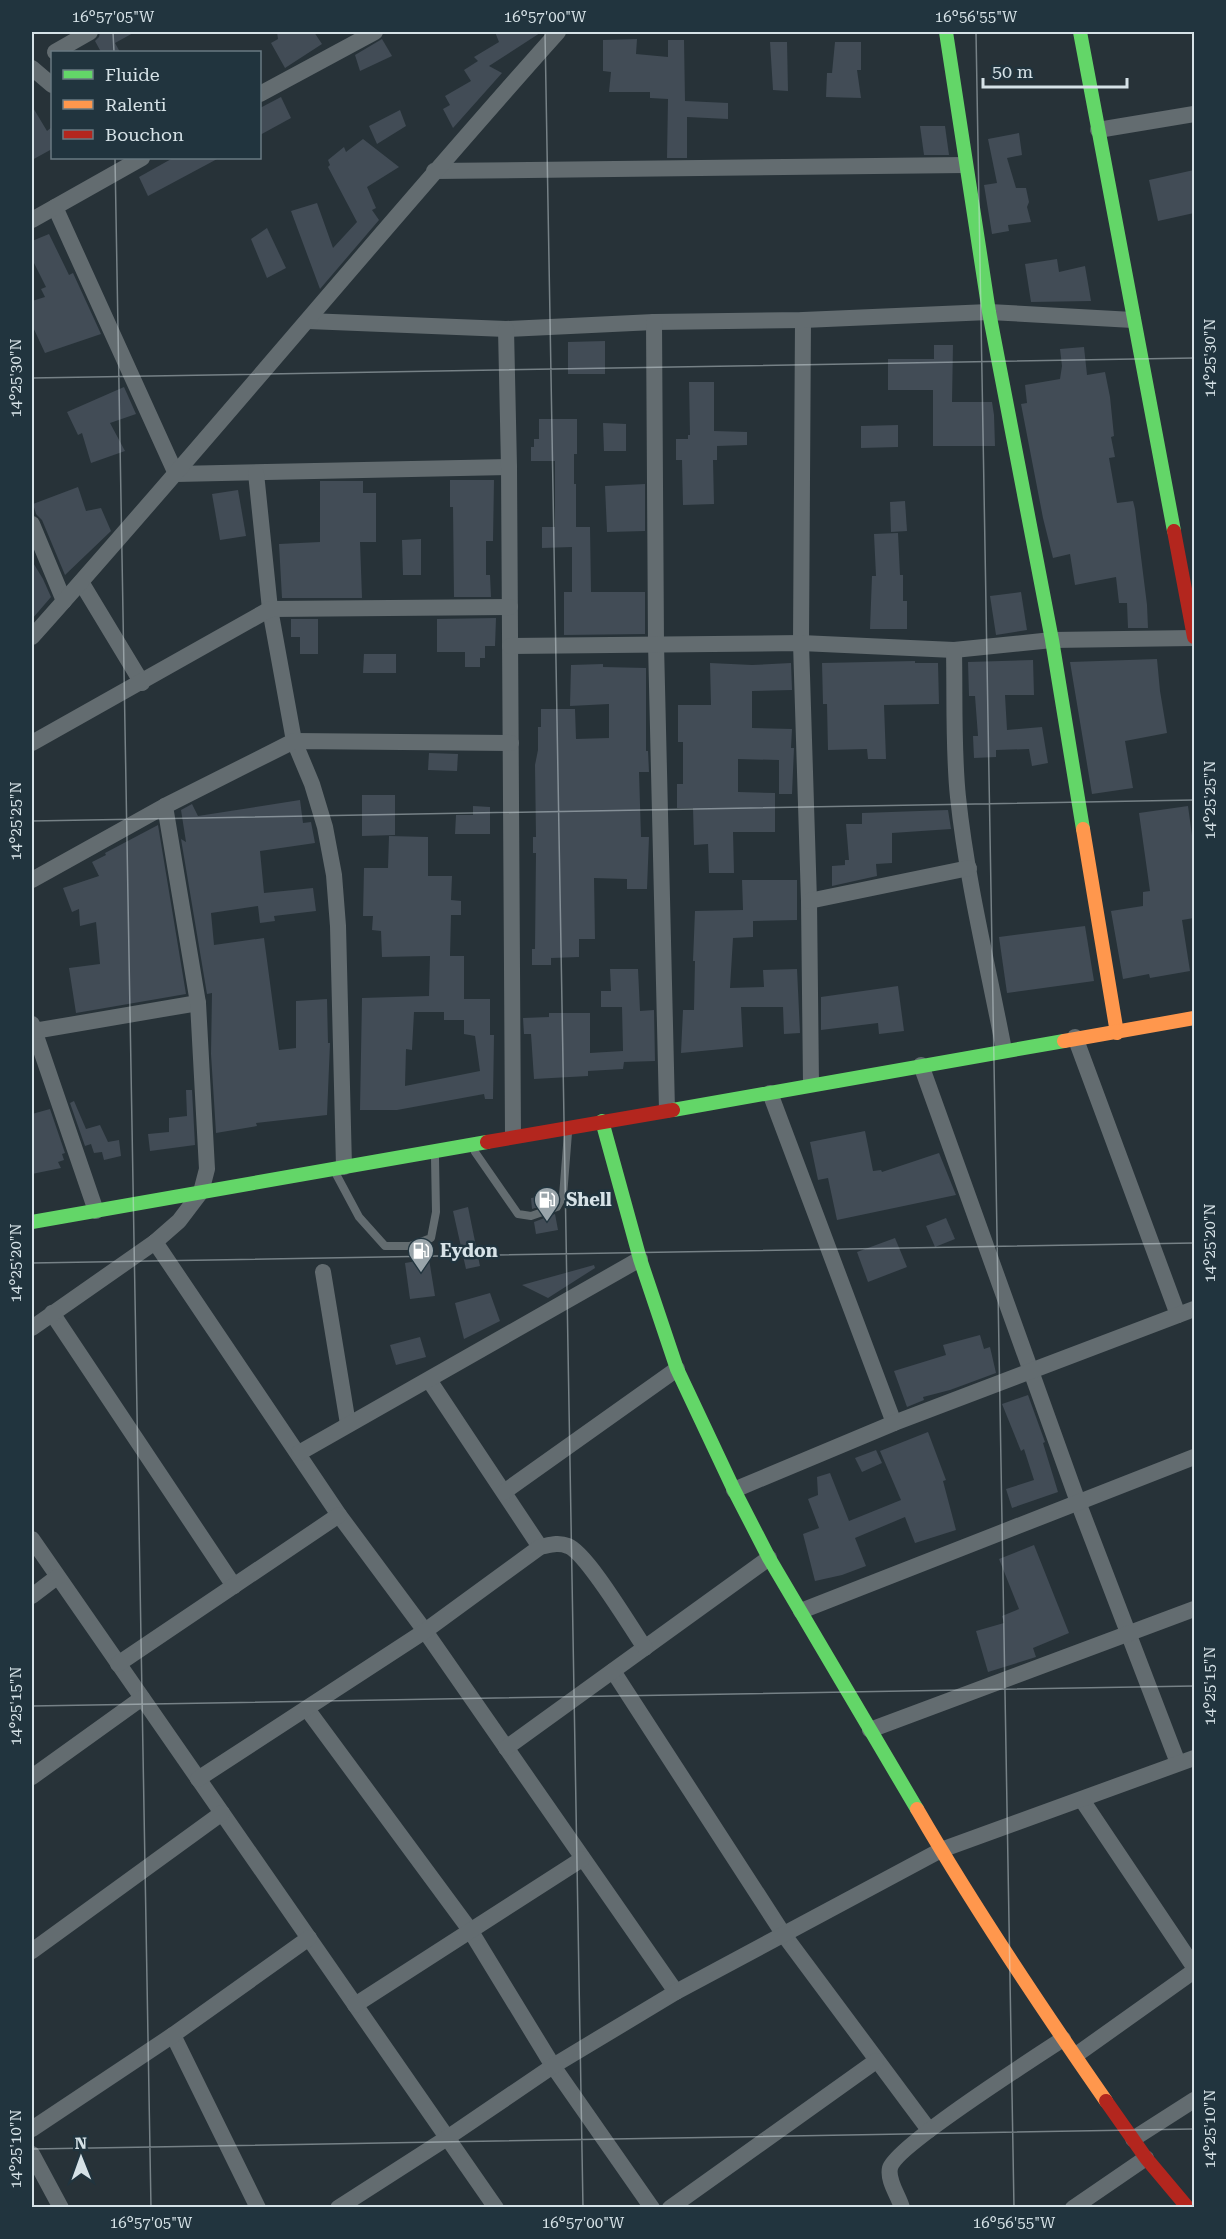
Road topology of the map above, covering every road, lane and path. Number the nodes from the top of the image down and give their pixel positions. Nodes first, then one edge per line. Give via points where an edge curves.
1 (90, 32) edge
2 (375, 32) edge
3 (558, 32) edge
4 (946, 32) edge
5 (1080, 32) edge
6 (57, 51) edge
7 (51, 55) edge
8 (32, 67) edge
9 (51, 84) edge
10 (261, 93) edge
11 (1194, 114) edge
12 (1098, 130) junction
13 (140, 159) edge
14 (964, 165) junction
15 (434, 171) junction
16 (55, 207) junction
17 (32, 220) edge
18 (989, 312) junction
19 (803, 320) junction
20 (1133, 320) junction
21 (308, 321) junction
22 (654, 322) junction
23 (506, 329) junction
24 (509, 467) junction
25 (256, 473) junction
26 (176, 474) junction
27 (32, 524) edge
28 (81, 582) junction
29 (64, 601) junction
30 (510, 607) junction
31 (270, 609) junction
32 (32, 637) edge
33 (1194, 638) edge
34 (1052, 640) junction
35 (801, 643) junction
36 (656, 644) junction
37 (510, 646) junction
38 (954, 650) junction
39 (142, 683) junction
40 (294, 741) junction
41 (32, 743) edge
42 (511, 744) junction
43 (165, 806) junction
44 (969, 868) junction
45 (32, 880) edge
46 (809, 901) junction
47 (198, 1003) junction
48 (1194, 1018) edge
49 (33, 1028) edge
50 (1117, 1033) junction
51 (1075, 1037) junction
52 (1004, 1050) junction
53 (921, 1065) junction
54 (811, 1084) junction
55 (770, 1093) junction
56 (667, 1110) junction
57 (602, 1121) junction
58 (569, 1127) junction
59 (513, 1136) junction
60 (470, 1144) junction
61 (435, 1151) junction
62 (339, 1168) junction
63 (201, 1192) junction
64 (96, 1211) junction
65 (32, 1221) edge
66 (155, 1242) junction
67 (640, 1258) junction
68 (323, 1272) dead end
69 (1194, 1309) edge
70 (52, 1313) junction
71 (1178, 1316) junction
72 (32, 1328) edge
73 (677, 1370) junction
74 (1032, 1372) junction
75 (429, 1380) junction
76 (894, 1423) junction
77 (348, 1424) junction
78 (299, 1453) junction
79 (1194, 1457) edge
80 (734, 1490) junction
81 (504, 1492) junction
82 (1078, 1502) junction
83 (339, 1515) junction
84 (32, 1539) edge
85 (540, 1547) junction
86 (770, 1558) junction
87 (57, 1577) junction
88 (234, 1586) junction
89 (32, 1596) edge
90 (1194, 1608) edge
91 (801, 1611) junction
92 (425, 1631) junction
93 (1129, 1633) junction
94 (645, 1648) junction
95 (118, 1664) junction
96 (613, 1671) junction
97 (142, 1698) junction
98 (307, 1709) junction
99 (870, 1730) junction
100 (506, 1748) junction
101 (1190, 1759) edge
102 (32, 1777) edge
103 (198, 1779) junction
104 (1082, 1800) junction
105 (222, 1814) junction
106 (941, 1850) junction
107 (582, 1858) junction
108 (470, 1930) junction
109 (784, 1935) junction
110 (309, 1938) junction
111 (32, 1951) edge
112 (1194, 1969) edge
113 (676, 1992) junction
114 (355, 2005) junction
115 (173, 2035) junction
116 (1063, 2039) junction
117 (1076, 2055) junction
118 (876, 2061) junction
119 (553, 2066) junction
120 (1194, 2100) edge
121 (32, 2129) edge
122 (929, 2130) junction
123 (447, 2138) junction
124 (1133, 2139) junction
125 (32, 2154) edge
126 (1146, 2158) junction
127 (61, 2208) edge
128 (258, 2208) edge
129 (338, 2208) edge
130 (496, 2208) edge
131 (652, 2208) edge
132 (670, 2208) edge
133 (902, 2208) edge
134 (1073, 2208) edge
135 (1188, 2208) edge

1 - 6 street
2 - 10 street
3 - 15 street
4 - 14 main road
5 - 12 main road
7 - 8 street
8 - 9 street
11 - 12 street
12 - 20 main road
13 - 16 street
14 - 15 street
14 - 18 main road
15 - 21 street
16 - 17 street
16 - 26 street
18 - 19 street
18 - 20 street
18 - 34 main road
19 - 22 street
19 - 35 street
20 - 33 main road
21 - 23 street
21 - 26 street
22 - 23 street
22 - 36 street
23 - 24 street
24 - 25 street
24 - 30 street
25 - 26 street
25 - 31 street
26 - 28 street
27 - 29 street
28 - 29 street
28 - 39 street
29 - 32 street
30 - 31 street
30 - 37 street
31 - 39 street
31 - 40 street
33 - 34 street
34 - 38 street
34 - 50 main road
35 - 36 street
35 - 38 street
35 - 46 street
36 - 37 street
36 - 56 street
37 - 42 street
38 - 44 street via 955,763
39 - 41 street
40 - 42 street
40 - 43 street
40 - 62 street via 325,827 333,875 338,926
42 - 59 street
43 - 45 street
43 - 47 street
44 - 46 street
44 - 52 street
46 - 54 street
47 - 49 street
47 - 63 street via 207,1169
48 - 50 main road
49 - 64 street
50 - 51 main road
51 - 52 main road
51 - 71 street
52 - 53 main road
53 - 54 main road
53 - 74 street
54 - 55 main road
55 - 56 main road
55 - 76 street
56 - 57 main road
57 - 58 main road
57 - 67 main road
58 - 59 main road
58 - 60 lane via 563,1197 557,1207 531,1216 518,1214
59 - 60 main road
60 - 61 main road
61 - 62 main road
61 - 62 lane via 436,1212 431,1238 410,1246 385,1246 359,1217
62 - 63 main road
63 - 64 main road
63 - 66 street via 179,1221
64 - 65 main road
66 - 70 street
66 - 78 street
67 - 73 main road
67 - 75 street
68 - 77 street
69 - 71 street
70 - 72 street
70 - 88 street
71 - 74 street
73 - 80 main road
73 - 81 street
74 - 76 street
74 - 82 street
75 - 77 street
75 - 81 street
76 - 80 street
77 - 78 street
78 - 83 street
79 - 82 street
80 - 86 main road
81 - 85 street
82 - 91 street
82 - 93 street
83 - 88 street
83 - 92 street
84 - 87 street
85 - 92 street
85 - 94 street via 555,1543 570,1547 584,1559
86 - 91 main road
86 - 94 street
87 - 89 street
87 - 95 street
88 - 95 street
90 - 93 street
91 - 99 main road
92 - 98 street
92 - 100 street
93 - 99 street
93 - 101 street
94 - 96 street
95 - 97 street
96 - 100 street
96 - 109 street
97 - 102 street
97 - 103 street
98 - 103 street
98 - 108 street
99 - 106 main road
100 - 107 street
101 - 104 street
103 - 105 street
104 - 106 street
104 - 112 street
105 - 110 street
105 - 111 street
106 - 109 street
106 - 116 main road
107 - 108 street
107 - 113 street
108 - 114 street
108 - 119 street
109 - 113 street
109 - 118 street
110 - 114 street
110 - 115 street
112 - 117 street
113 - 119 street
114 - 123 street
115 - 121 street
115 - 128 street
116 - 117 main road
116 - 122 street
117 - 124 main road
118 - 122 street
118 - 132 street
119 - 123 street
119 - 131 street
120 - 124 street
122 - 133 street via 890,2168
123 - 129 street
123 - 130 street
124 - 126 main road
125 - 127 street
126 - 134 street
126 - 135 main road

